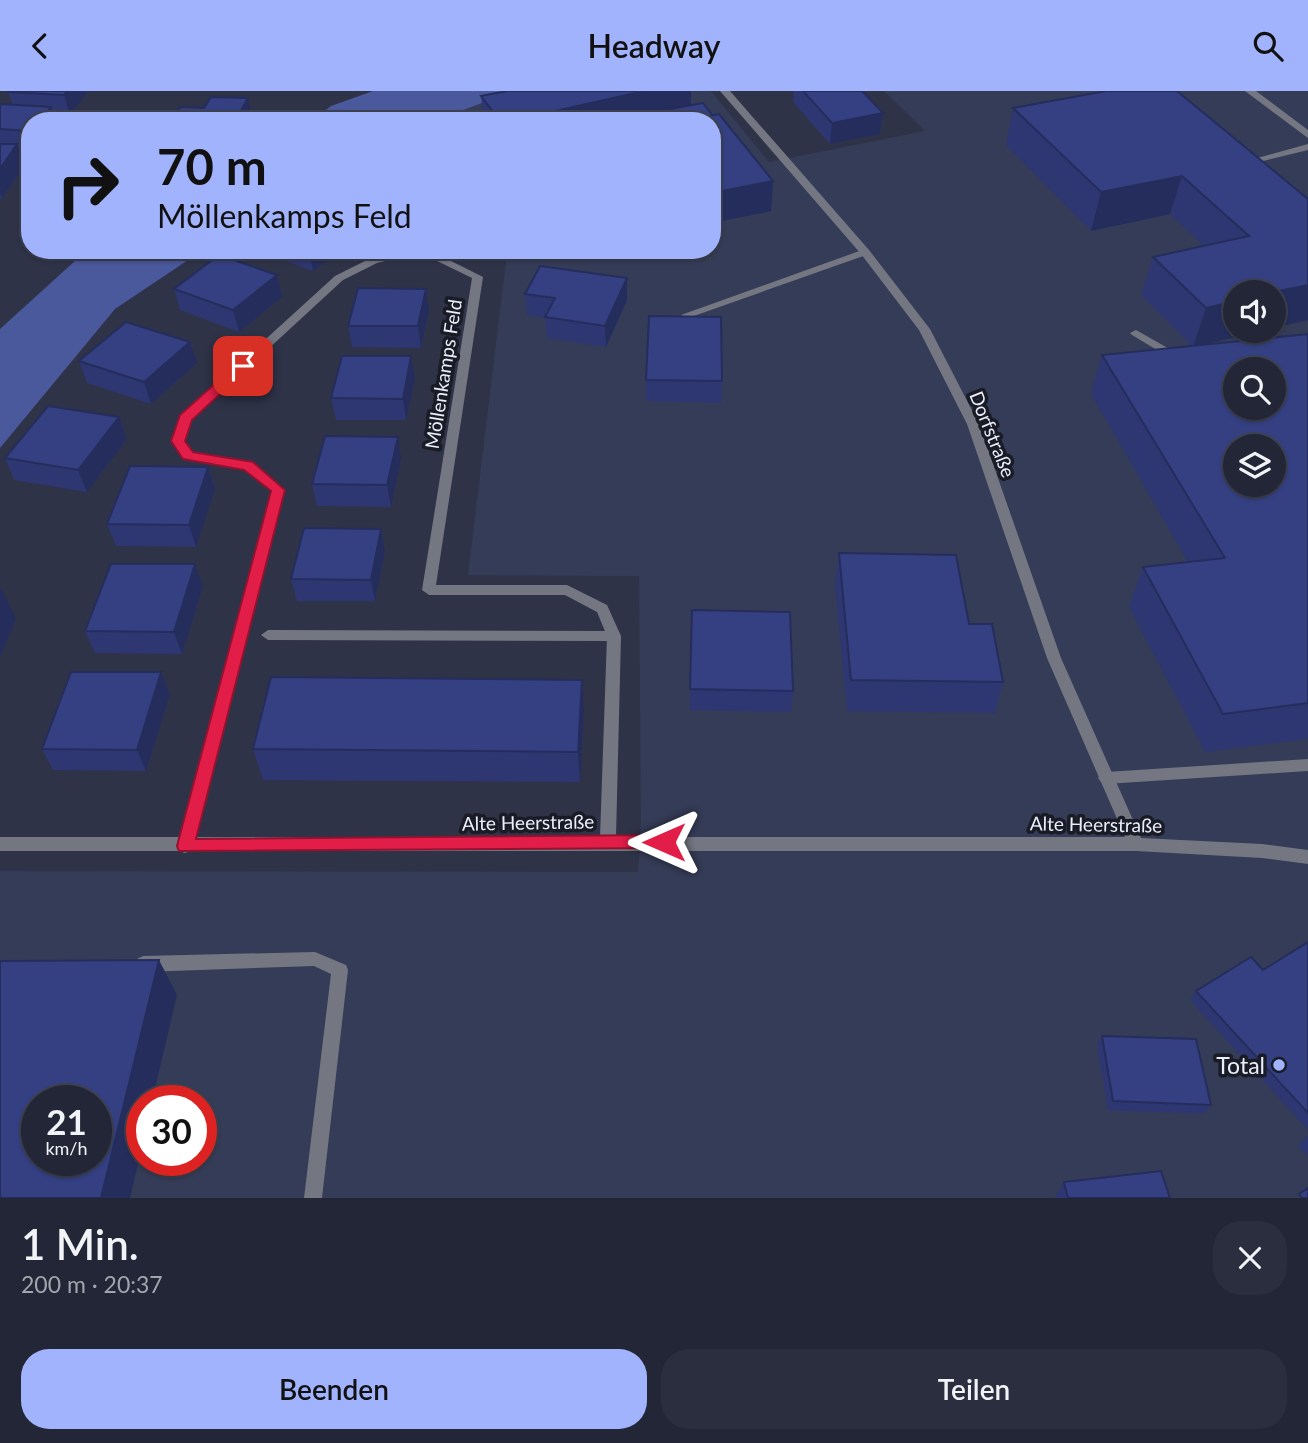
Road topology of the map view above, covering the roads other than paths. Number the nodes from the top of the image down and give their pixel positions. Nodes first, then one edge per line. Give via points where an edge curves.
1 (725, 91) edge
2 (1250, 91) edge
3 (1308, 135) edge
4 (1308, 147) edge
5 (1258, 170) edge
6 (865, 253) junction
7 (381, 259) edge
8 (441, 259) edge
9 (687, 315) edge
10 (1136, 333) dead end
11 (1190, 366) edge
12 (268, 635) dead end
13 (614, 636) junction
14 (1308, 765) edge
15 (1107, 778) junction
16 (608, 842) junction
17 (0, 844) edge
18 (1136, 844) junction
19 (186, 846) junction
20 (1308, 857) edge
21 (123, 965) edge
22 (313, 1198) edge

1 - 6 street, Dorfstraße
2 - 3 street
4 - 5 street via 1248,162
6 - 9 street
6 - 15 street, Dorfstraße via 924,329 972,424 1054,658
7 - 19 street, Möllenkamps Feld via 339,278 185,418 178,441 188,455 248,466 278,490
8 - 13 street, Möllenkamps Feld via 478,277 429,590 567,590 602,608
10 - 11 street
12 - 13 street
13 - 16 street, Möllenkamps Feld
14 - 15 street
15 - 18 street, Dorfstraße
16 - 18 street, Alte Heerstraße
16 - 19 street, Alte Heerstraße
17 - 19 street, Alte Heerstraße
18 - 20 street, Alte Heerstraße
21 - 22 street via 315,959 340,969

